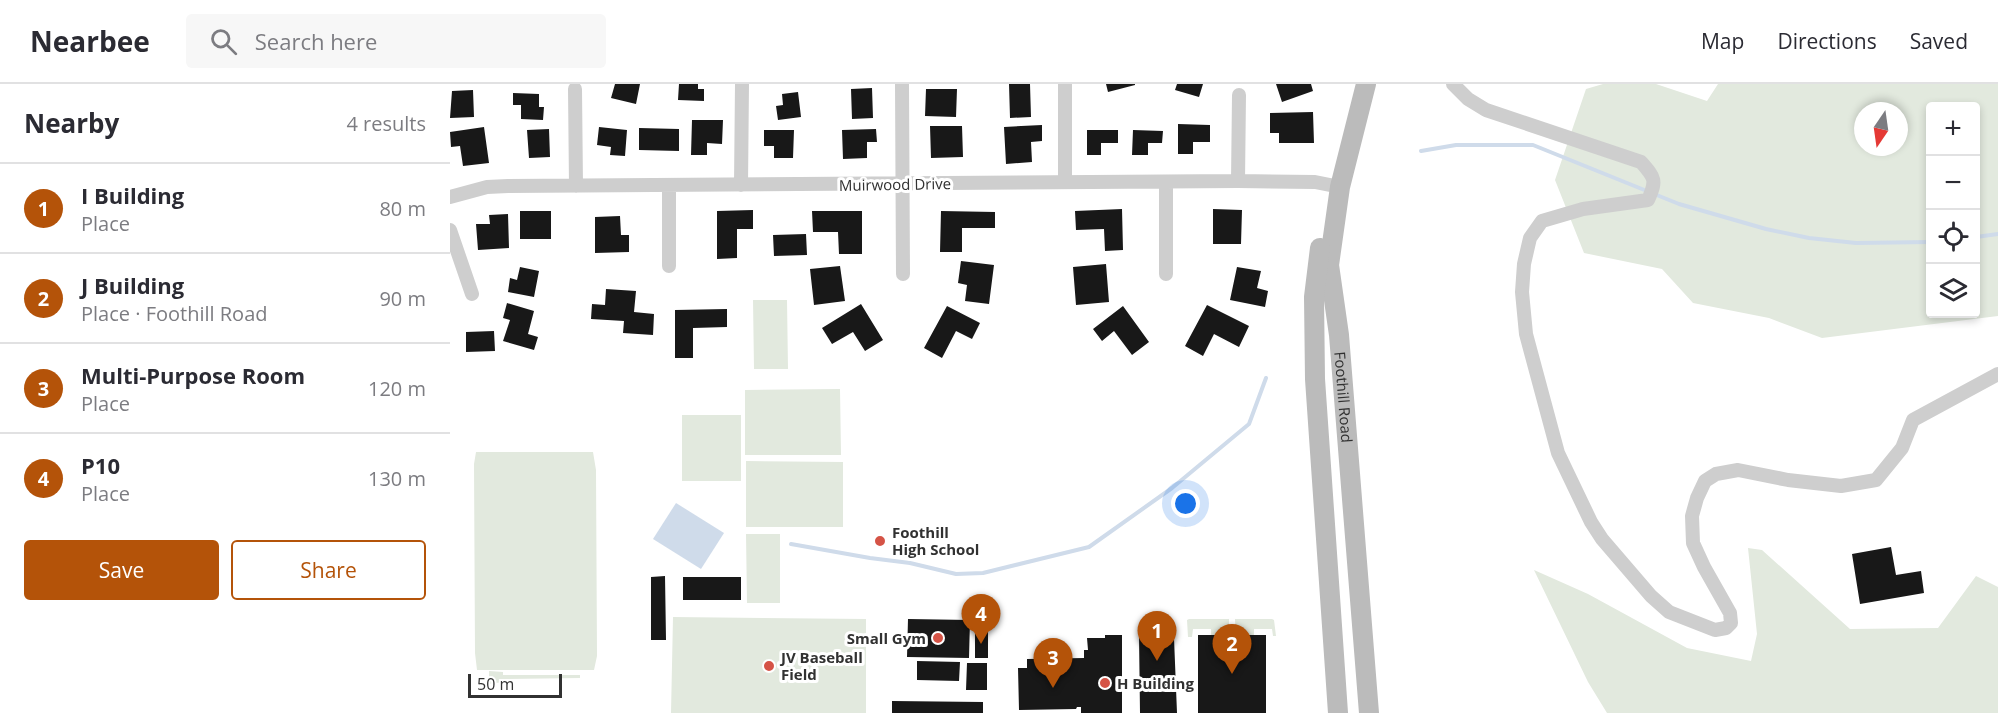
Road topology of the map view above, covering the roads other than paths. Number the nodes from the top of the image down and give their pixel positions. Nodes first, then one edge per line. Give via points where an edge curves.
1 (742, 84) edge
2 (902, 84) edge
3 (1065, 84) edge
4 (1355, 84) edge
5 (1366, 84) edge
6 (1453, 84) edge
7 (575, 89) dead end
8 (1239, 96) dead end
9 (1065, 182) junction
10 (1166, 182) junction
11 (1238, 182) junction
12 (902, 184) junction
13 (741, 185) junction
14 (1335, 185) junction
15 (576, 186) junction
16 (669, 186) junction
17 (450, 197) edge
18 (450, 230) edge
19 (669, 266) dead end
20 (903, 274) dead end
21 (1166, 274) dead end
22 (472, 294) dead end
23 (1998, 374) edge
24 (1338, 713) edge
25 (1369, 713) edge

1 - 13 street
2 - 12 street
3 - 9 street
4 - 14 main road, Foothill Road
5 - 14 main road, Foothill Road
6 - 23 street via 1486,110 1641,162 1653,176 1655,186 1648,200 1583,209 1542,221 1530,238 1522,292 1526,334 1558,453 1602,539 1669,612 1715,630 1731,623 1730,613 1693,543 1692,516 1705,481 1716,474 1738,470 1842,486 1876,480 1902,448 1912,420
7 - 15 street
8 - 11 street
9 - 10 street, Muirwood Drive
9 - 12 street, Muirwood Drive
10 - 11 street, Muirwood Drive
10 - 21 street
11 - 14 street, Muirwood Drive
12 - 13 street, Muirwood Drive
12 - 20 street
13 - 16 street, Muirwood Drive
14 - 24 main road, Foothill Road via 1314,297 1315,379
14 - 25 main road, Foothill Road via 1329,265 1339,335
15 - 16 street, Muirwood Drive
15 - 17 street, Muirwood Drive via 487,187
16 - 19 street
18 - 22 street

